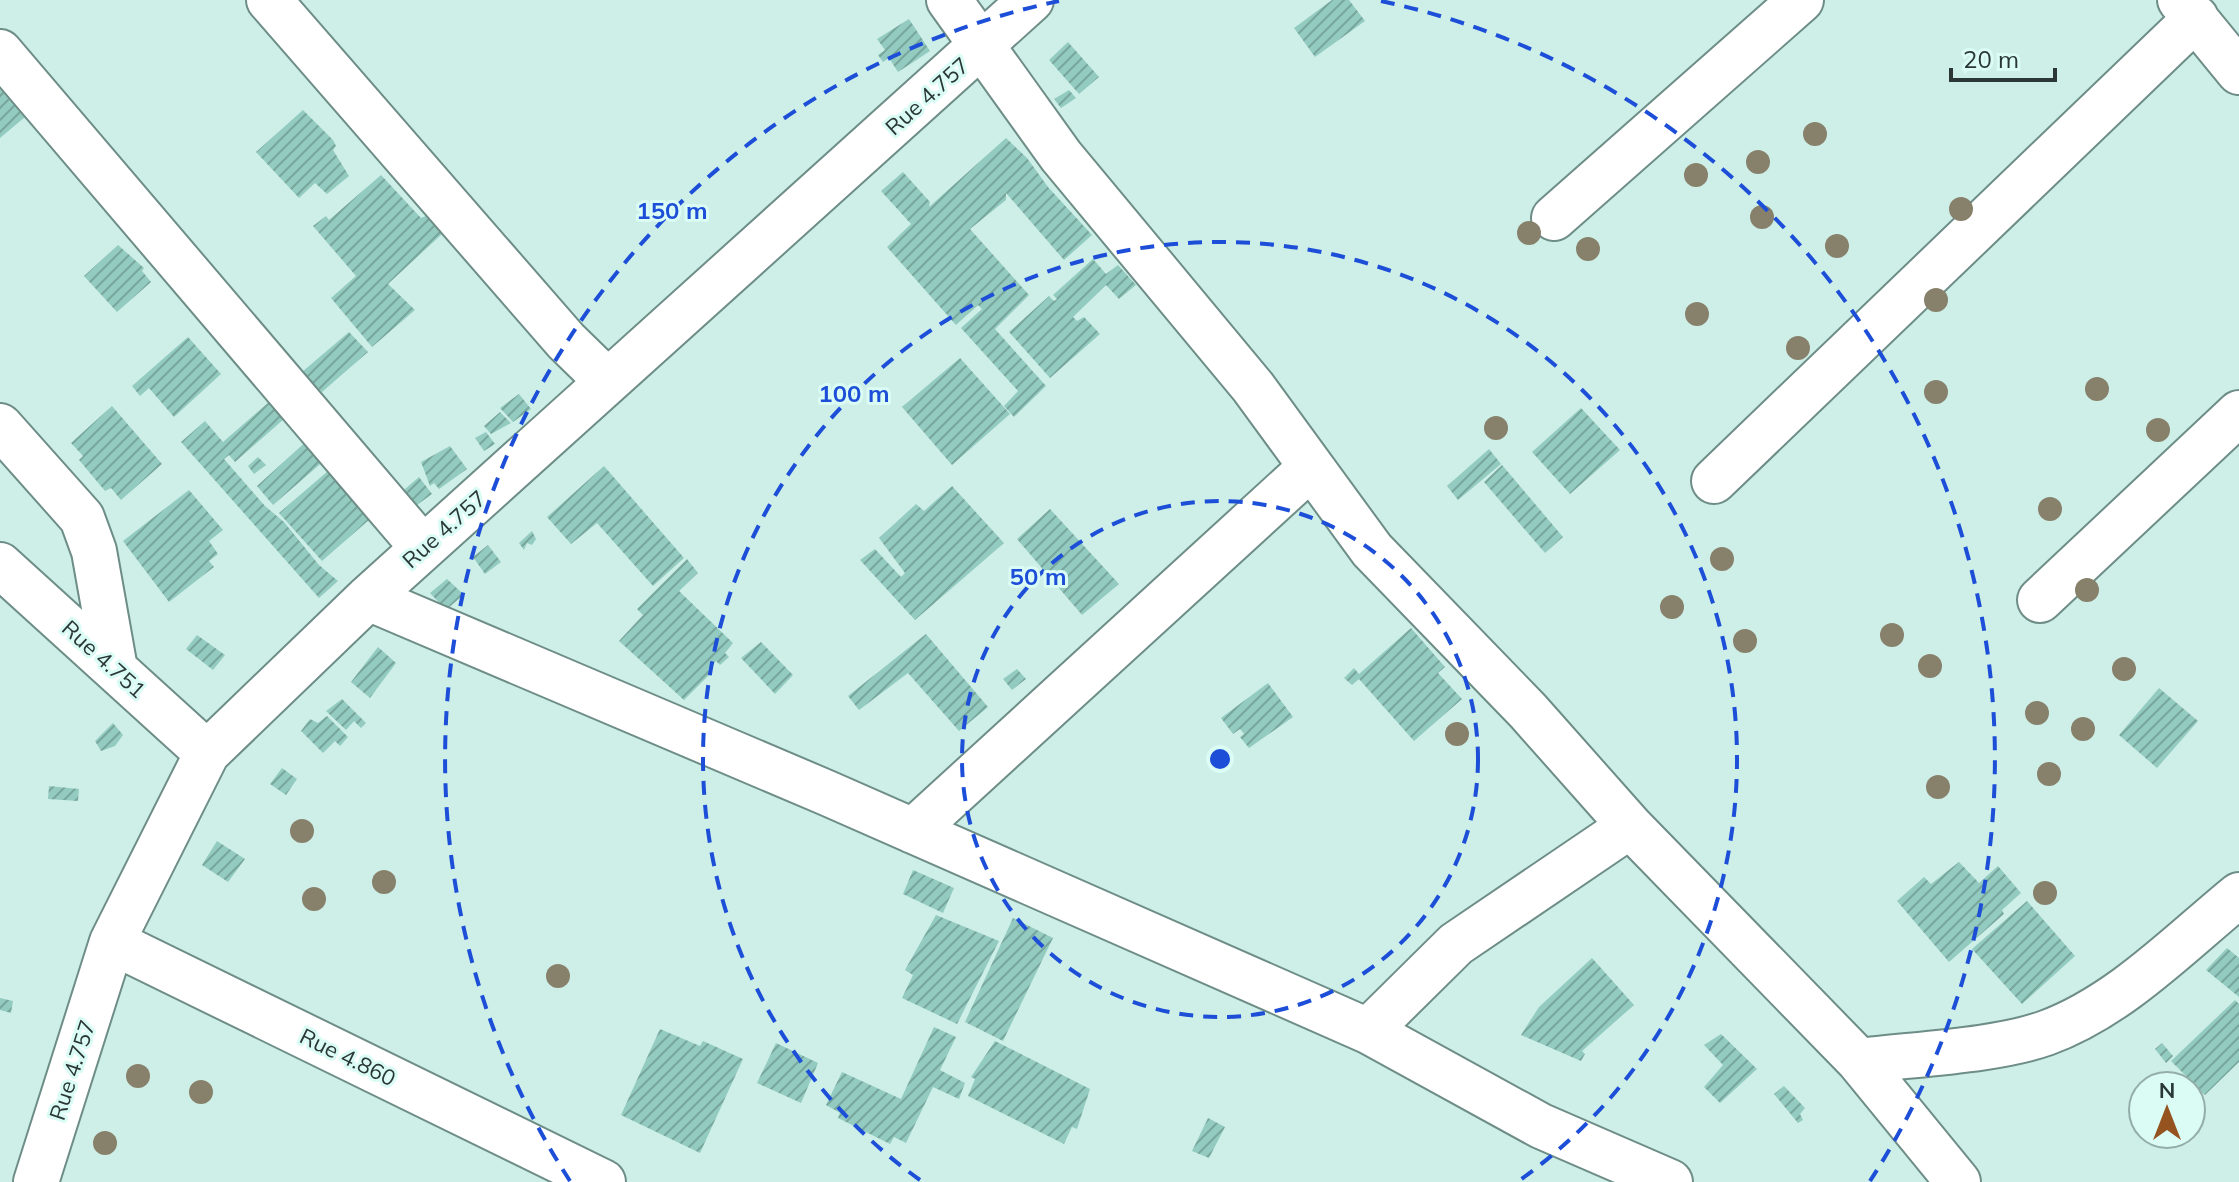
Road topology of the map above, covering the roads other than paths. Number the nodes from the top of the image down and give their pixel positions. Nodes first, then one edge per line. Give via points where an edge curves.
1 (269, 0) edge
2 (949, 0) edge
3 (1031, 0) edge
4 (1801, 0) edge
5 (2188, 9) edge
6 (984, 45) junction
7 (0, 52) edge
8 (2239, 72) edge
9 (1554, 218) dead end
10 (607, 381) junction
11 (2239, 413) edge
12 (0, 426) edge
13 (1311, 467) junction
14 (1714, 481) dead end
15 (423, 548) junction
16 (0, 565) edge
17 (368, 598) junction
18 (2040, 600) dead end
19 (115, 669) junction
20 (207, 753) junction
21 (1630, 826) junction
22 (913, 831) junction
23 (2239, 895) edge
24 (112, 942) junction
25 (1368, 1031) junction
26 (1859, 1061) junction
27 (588, 1179) edge
28 (36, 1182) edge
29 (1670, 1182) edge
30 (1958, 1182) edge

1 - 10 street via 566,341
2 - 6 street
3 - 6 street, Rue 4.757
4 - 9 street
5 - 8 street
5 - 14 street
6 - 10 street, Rue 4.757
6 - 13 street via 1061,156 1253,387
7 - 15 street
10 - 15 street, Rue 4.757
11 - 18 street
12 - 19 street via 82,518 94,551
13 - 21 street via 1372,550 1528,711
13 - 22 street
15 - 17 street, Rue 4.757
16 - 19 street, Rue 4.751
17 - 20 street, Rue 4.757
17 - 22 street
19 - 20 street, Rue 4.751
20 - 24 street, Rue 4.757
21 - 25 street via 1456,944
21 - 26 street
22 - 25 street
23 - 26 street via 2108,1002 2046,1033
24 - 27 street, Rue 4.860
24 - 28 street, Rue 4.757
25 - 29 street via 1541,1126
26 - 30 street

